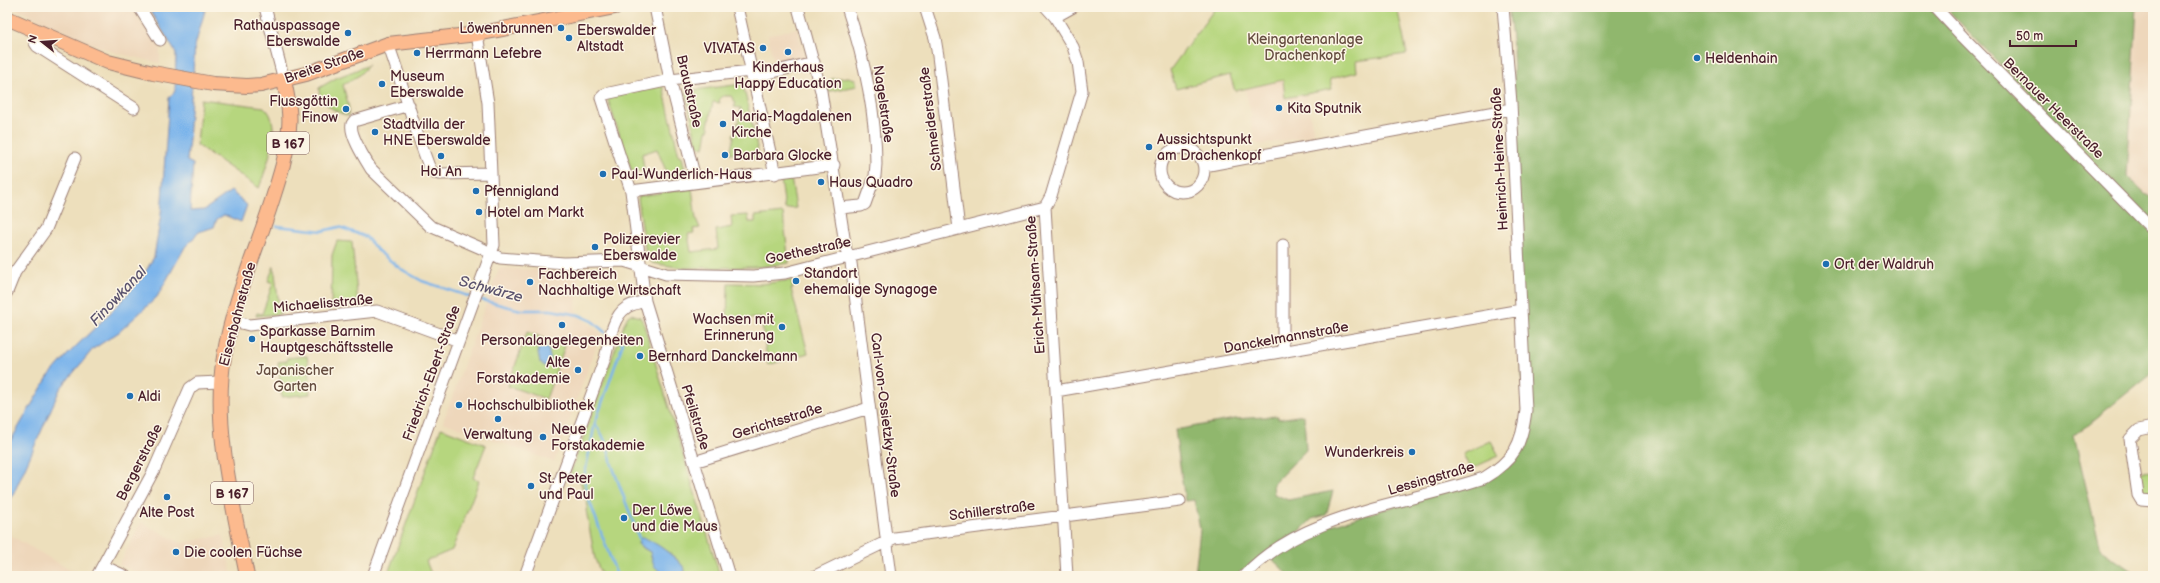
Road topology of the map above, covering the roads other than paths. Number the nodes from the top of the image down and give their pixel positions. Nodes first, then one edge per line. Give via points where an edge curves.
1 (139, 7) edge
2 (265, 7) edge
3 (615, 7) edge
4 (655, 7) edge
5 (737, 7) edge
6 (798, 7) edge
7 (847, 7) edge
8 (925, 7) edge
9 (1046, 7) edge
10 (1073, 7) edge
11 (1503, 7) edge
12 (1935, 7) edge
13 (577, 11) edge
14 (1055, 17) junction
15 (7, 18) edge
16 (473, 32) junction
17 (39, 33) junction
18 (160, 40) dead end
19 (388, 44) junction
20 (814, 62) junction
21 (752, 74) junction
22 (284, 80) junction
23 (670, 80) junction
24 (409, 105) junction
25 (134, 108) dead end
26 (1511, 109) junction
27 (76, 158) dead end
28 (834, 165) junction
29 (1204, 166) dead end
30 (492, 173) junction
31 (775, 174) junction
32 (696, 182) junction
33 (630, 191) junction
34 (1045, 207) junction
35 (840, 208) junction
36 (959, 229) junction
37 (2153, 230) edge
38 (1283, 244) dead end
39 (491, 254) junction
40 (849, 257) junction
41 (640, 266) junction
42 (11, 270) edge
43 (7, 292) edge
44 (645, 301) junction
45 (1521, 310) junction
46 (233, 321) junction
47 (459, 341) junction
48 (1285, 352) junction
49 (220, 382) junction
50 (1056, 391) junction
51 (869, 408) junction
52 (2153, 427) edge
53 (694, 462) junction
54 (1180, 501) dead end
55 (2153, 501) edge
56 (1063, 516) junction
57 (887, 540) junction
58 (102, 566) junction
59 (96, 576) edge
60 (125, 576) edge
61 (247, 576) edge
62 (373, 576) edge
63 (525, 576) edge
64 (729, 576) edge
65 (815, 576) edge
66 (892, 576) edge
67 (1066, 576) edge
68 (1244, 576) edge

1 - 18 street
2 - 22 street
3 - 13 main road, Breite Straße
4 - 23 street, Brautstraße
5 - 21 street
6 - 20 street, Carl-von-Ossietzky-Straße
7 - 35 street, Nagelstraße via 869,85 876,164 875,176 865,204
8 - 36 street, Schneiderstraße via 937,50
9 - 14 street, Erich-Mühsam-Straße
10 - 14 street
11 - 26 street, Heinrich-Heine-Straße
12 - 37 street, Bernauer Heerstraße
13 - 16 main road, Breite Straße
14 - 34 street, Erich-Mühsam-Straße via 1078,62 1082,91 1051,196
15 - 17 main road, Breite Straße
16 - 19 main road, Breite Straße
16 - 30 street, Friedrich-Ebert-Straße via 488,102
17 - 22 main road, Breite Straße via 108,62 166,76 225,86 247,86
17 - 25 street via 35,43 37,46
19 - 22 main road, Breite Straße
19 - 24 street
20 - 21 street
20 - 28 street, Carl-von-Ossietzky-Straße
21 - 23 street
21 - 31 street
22 - 46 main road, Eisenbahnstraße / B 167 via 290,126 285,161
23 - 32 street, Brautstraße
23 - 33 street, Pfeilstraße via 602,95
24 - 30 street via 430,169 440,174
24 - 39 street, Goethestraße via 354,121 352,124 351,131 371,169 430,226
26 - 29 street
26 - 45 street, Heinrich-Heine-Straße
27 - 42 street via 46,229
28 - 31 street
28 - 35 street, Carl-von-Ossietzky-Straße
30 - 39 street, Friedrich-Ebert-Straße via 494,241
31 - 32 street
32 - 33 street
33 - 41 street, Pfeilstraße
34 - 36 street, Goethestraße
34 - 50 street, Erich-Mühsam-Straße
35 - 40 street, Carl-von-Ossietzky-Straße
36 - 40 street, Goethestraße
38 - 48 street
39 - 41 street, Goethestraße via 506,259 564,263 624,261
39 - 47 street, Friedrich-Ebert-Straße
40 - 41 street, Goethestraße via 768,276 666,274
40 - 51 street, Carl-von-Ossietzky-Straße
41 - 44 street, Pfeilstraße
42 - 43 street
44 - 53 street, Pfeilstraße
44 - 63 street via 622,311 613,330
45 - 48 street, Danckelmannstraße
45 - 68 street, Lessingstraße via 1526,410 1516,451 1508,462 1484,478 1470,483 1317,526 1278,549
46 - 47 street, Michaelisstraße via 249,325 377,311
46 - 49 main road, Eisenbahnstraße / B 167 via 223,358
47 - 62 street, Friedrich-Ebert-Straße
48 - 50 street, Danckelmannstraße
49 - 58 street, Bergerstraße via 197,383 190,388 160,458
49 - 61 main road, Eisenbahnstraße / B 167 via 221,424
50 - 56 street, Erich-Mühsam-Straße
51 - 53 street, Gerichtsstraße
51 - 57 street, Carl-von-Ossietzky-Straße
52 - 55 street via 2139,430 2130,439 2138,495 2141,500
53 - 64 street, Pfeilstraße
54 - 56 street, Schillerstraße
56 - 57 street, Schillerstraße
56 - 67 street, Erich-Mühsam-Straße
57 - 65 street, Schillerstraße
57 - 66 street, Carl-von-Ossietzky-Straße
58 - 59 street, Bergerstraße
58 - 60 street

